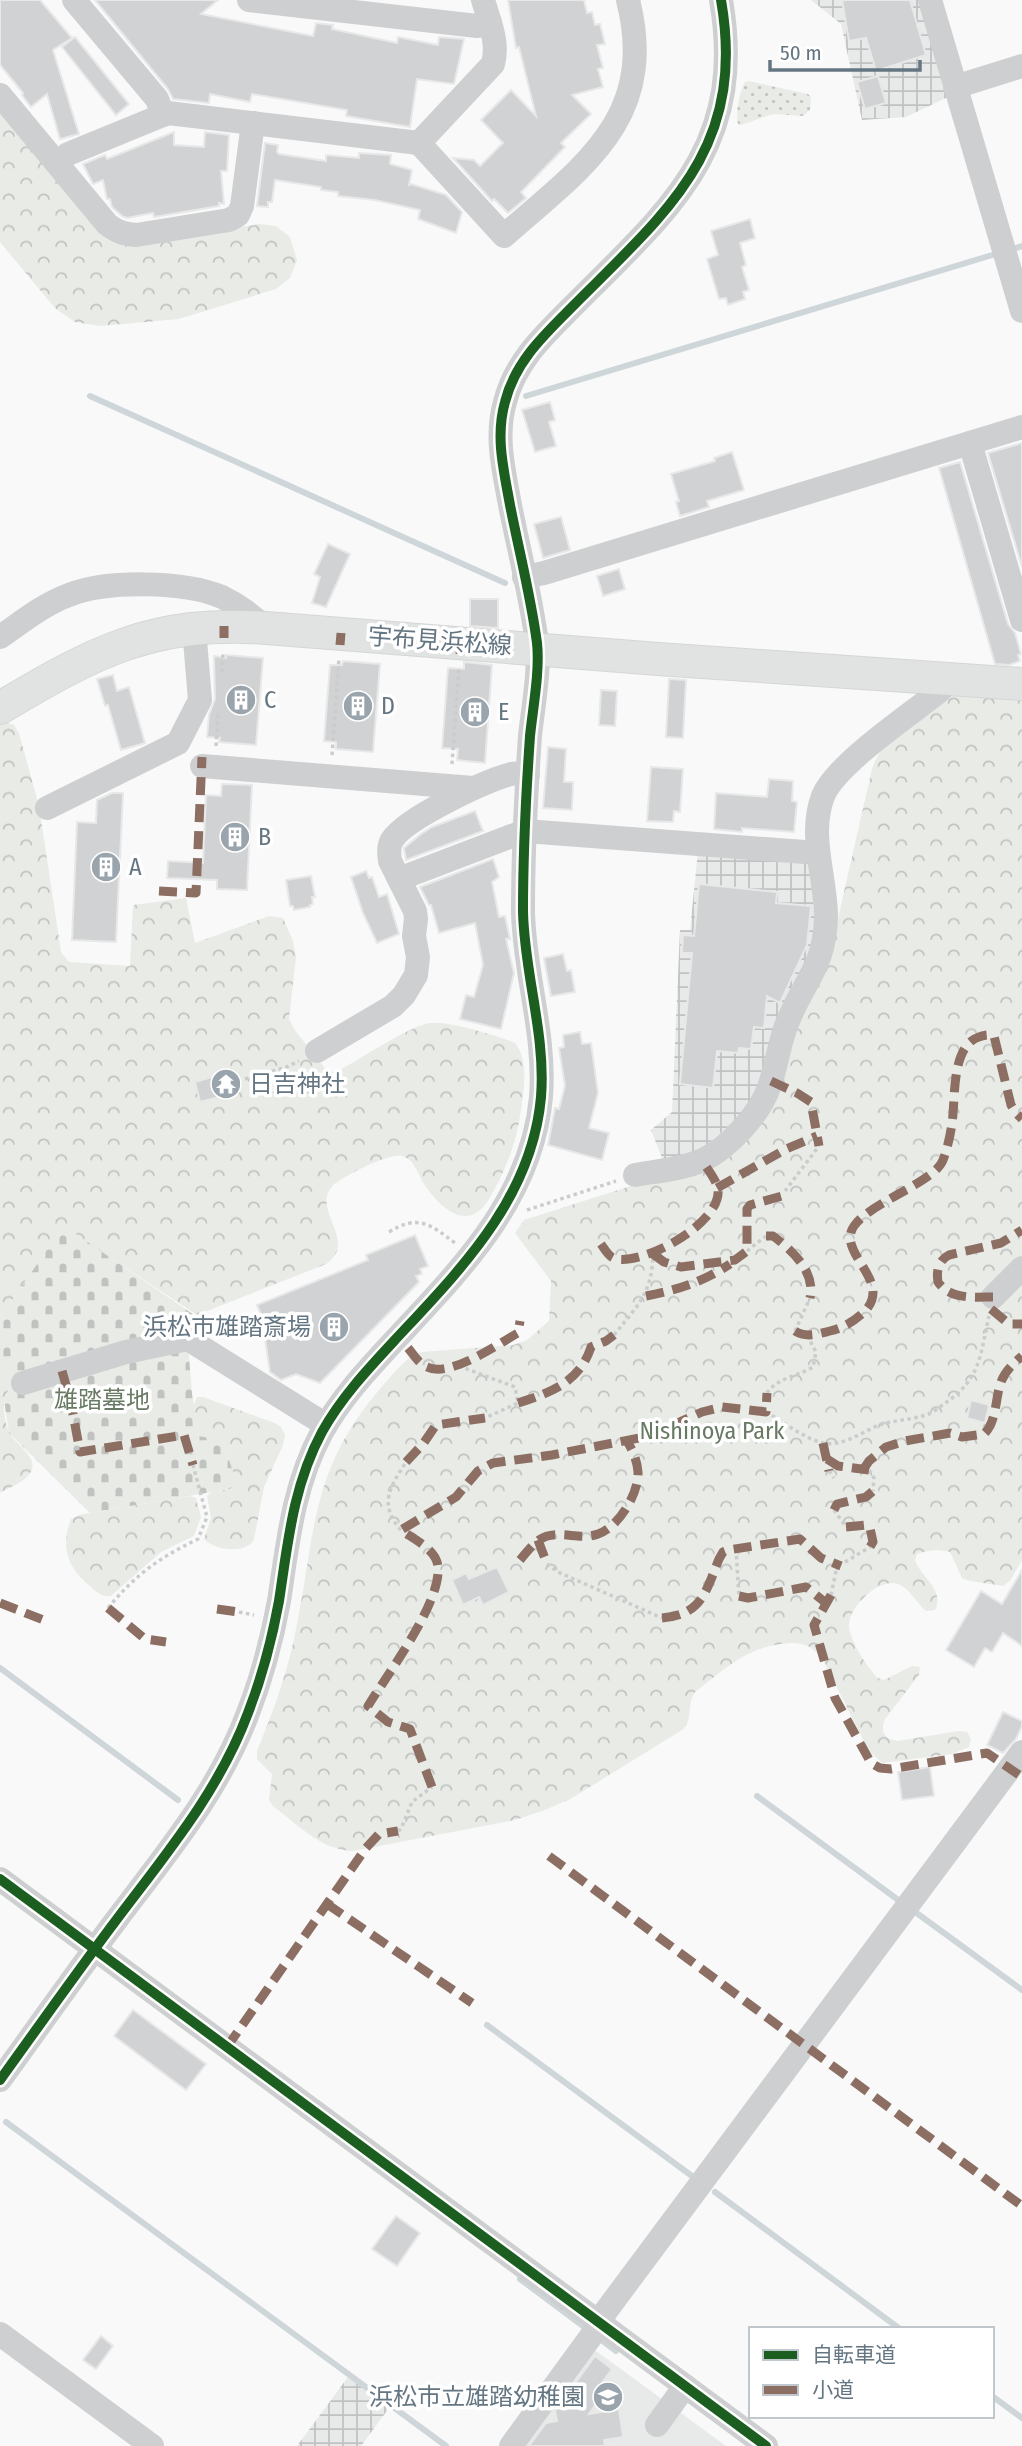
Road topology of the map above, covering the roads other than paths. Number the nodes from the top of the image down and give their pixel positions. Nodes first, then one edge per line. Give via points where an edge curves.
1 (249, 0) edge
2 (628, 0) edge
3 (721, 0) edge
4 (930, 0) edge
5 (80, 2) edge
6 (486, 11) edge
7 (1022, 66) edge
8 (956, 87) junction
9 (0, 95) edge
10 (163, 115) junction
11 (253, 123) junction
12 (419, 142) junction
13 (57, 163) junction
14 (1022, 311) edge
15 (1022, 427) edge
16 (970, 443) junction
17 (524, 577) junction
18 (1022, 620) edge
19 (194, 628) junction
20 (266, 628) junction
21 (0, 637) edge
22 (538, 648) junction
23 (942, 679) junction
24 (1022, 684) edge
25 (0, 708) edge
26 (202, 766) dead end
27 (528, 774) junction
28 (478, 788) junction
29 (47, 808) dead end
30 (525, 831) junction
31 (818, 853) junction
32 (398, 879) junction
33 (317, 1051) dead end
34 (635, 1175) road end
35 (1022, 1268) edge
36 (993, 1297) road end
37 (23, 1383) dead end
38 (326, 1425) junction
39 (1022, 1752) edge
40 (0, 1879) edge
41 (95, 1949) junction
42 (0, 2080) edge
43 (600, 2324) junction
44 (0, 2334) edge
45 (685, 2386) junction
46 (657, 2425) dead end
47 (152, 2446) edge
48 (511, 2446) edge
49 (766, 2446) edge

1 - 6 street via 477,26
2 - 12 street via 634,24 634,67 614,128 587,162 504,236
3 - 17 street via 726,30 724,84 701,161 671,206 535,345 508,391 500,444
4 - 8 street
5 - 10 street via 157,99
6 - 12 street via 496,53 493,64
7 - 8 street
8 - 14 street
9 - 13 street
10 - 11 street
10 - 13 street via 68,154
11 - 12 street
11 - 13 street via 242,206 229,220 136,235 116,231
15 - 16 street
16 - 17 street
16 - 18 street
17 - 22 street
19 - 20 main road, 宇布見浜松線
19 - 25 main road, 宇布見浜松線 via 144,637 94,654
19 - 29 street via 200,700 178,743
20 - 21 street via 239,606 208,592 174,586 116,586 68,595
20 - 22 main road, 宇布見浜松線
22 - 23 main road, 宇布見浜松線
22 - 27 street
23 - 24 main road, 宇布見浜松線
23 - 31 street via 941,691 830,782 819,810
26 - 28 street
27 - 28 street via 513,773
27 - 30 street
28 - 32 street via 436,806 397,834 388,851
30 - 31 street
30 - 32 street
30 - 38 street via 524,932 542,1072 537,1123 527,1160 497,1221 458,1273 364,1373
31 - 34 street via 825,937 820,959 786,1024 764,1101 743,1128 702,1160
32 - 33 street via 416,919 416,975 393,1006
35 - 36 street
37 - 38 street via 188,1339
38 - 41 street via 300,1483 270,1644 237,1740 183,1832
39 - 43 street
40 - 41 street
41 - 42 street
41 - 43 street
43 - 45 street
43 - 48 street
44 - 47 street
45 - 46 street
45 - 49 street

